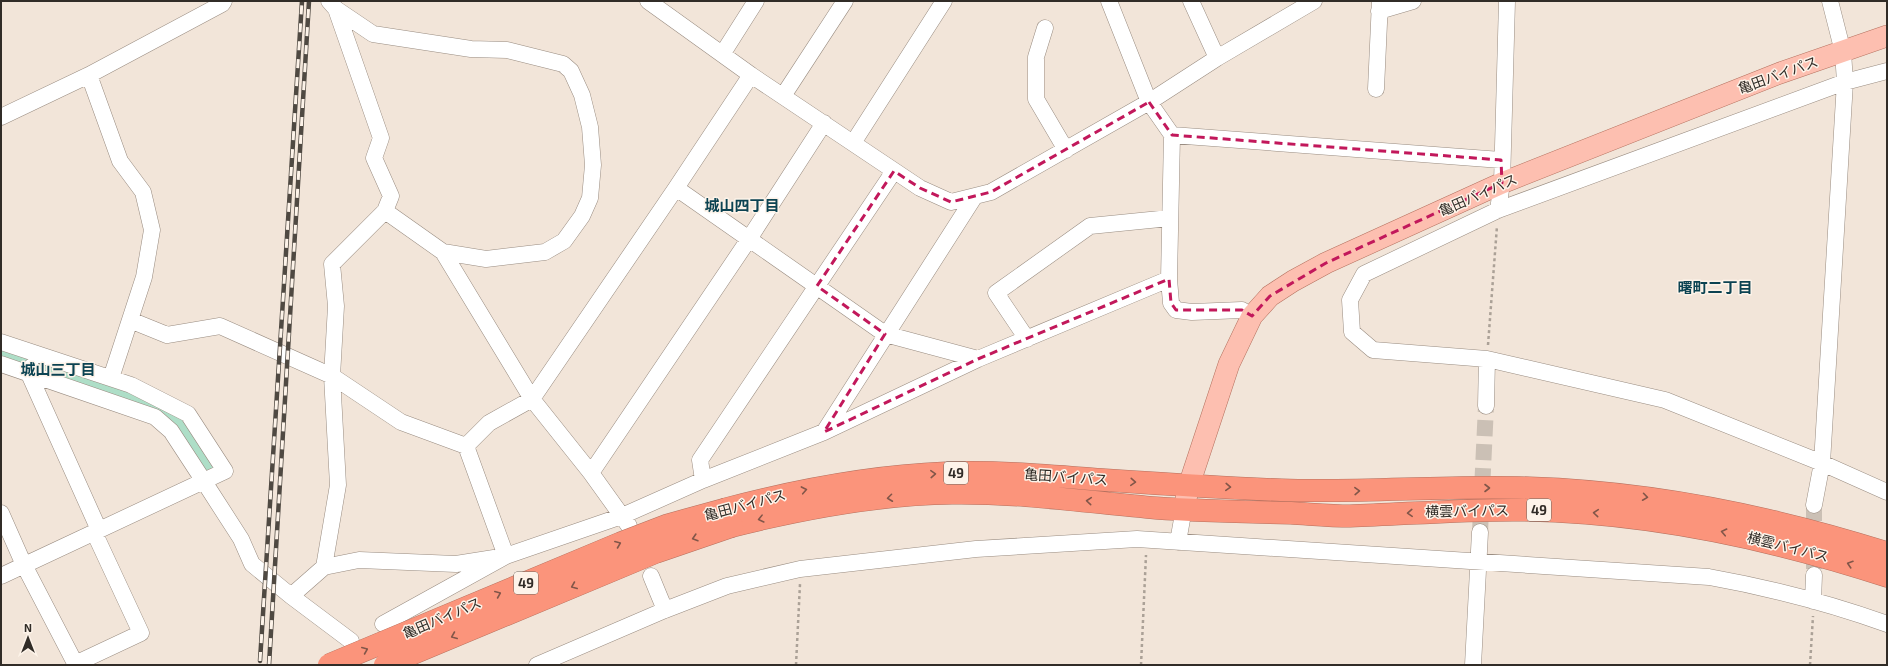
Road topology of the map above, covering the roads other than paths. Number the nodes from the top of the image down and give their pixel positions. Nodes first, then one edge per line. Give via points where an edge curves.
1 (224, 1) edge
2 (756, 1) edge
3 (845, 1) edge
4 (944, 1) edge
5 (1109, 1) edge
6 (1191, 1) edge
7 (1314, 1) edge
8 (1413, 1) edge
9 (1508, 1) edge
10 (1830, 1) edge
11 (658, 4) edge
12 (332, 5) edge
13 (1380, 6) edge
14 (1045, 28) dead end
15 (1887, 36) edge
16 (1843, 52) junction
17 (722, 53) junction
18 (1217, 58) junction
19 (1887, 71) edge
20 (89, 75) junction
21 (751, 75) junction
22 (1845, 82) junction
23 (1376, 89) dead end
24 (783, 96) junction
25 (1149, 102) junction
26 (1, 117) edge
27 (824, 123) junction
28 (1172, 135) junction
29 (853, 143) junction
30 (1066, 150) junction
31 (1501, 160) junction
32 (894, 171) junction
33 (1502, 183) junction
34 (676, 188) junction
35 (975, 196) junction
36 (1498, 210) junction
37 (385, 211) junction
38 (1170, 218) junction
39 (749, 239) junction
40 (443, 252) junction
41 (1169, 280) junction
42 (817, 286) junction
43 (1252, 316) junction
44 (130, 320) junction
45 (885, 334) junction
46 (1027, 339) junction
47 (1, 342) edge
48 (35, 353) junction
49 (978, 359) junction
50 (1487, 359) junction
51 (1, 364) edge
52 (29, 374) junction
53 (332, 376) junction
54 (111, 378) junction
55 (532, 399) junction
56 (1486, 406) tunnel mouth
57 (824, 432) junction
58 (466, 446) junction
59 (1822, 463) junction
60 (591, 473) junction
61 (203, 480) junction
62 (703, 480) junction
63 (1189, 485) junction
64 (1887, 492) edge
65 (1814, 505) tunnel mouth
66 (1184, 508) junction
67 (1, 513) edge
68 (729, 518) junction
69 (626, 521) junction
70 (97, 531) junction
71 (1480, 532) tunnel mouth
72 (1178, 542) junction
73 (1887, 553) edge
74 (506, 556) junction
75 (1478, 561) junction
76 (24, 565) junction
77 (324, 567) junction
78 (1814, 575) tunnel mouth
79 (1, 576) edge
80 (651, 576) dead end
81 (1887, 576) edge
82 (291, 596) junction
83 (1813, 601) junction
84 (665, 610) junction
85 (383, 624) dead end
86 (1887, 624) edge
87 (351, 641) dead end
88 (76, 664) edge
89 (329, 665) edge
90 (385, 665) edge
91 (536, 665) edge
92 (1473, 665) edge

1 - 20 street
2 - 17 street
3 - 24 street
4 - 29 street
5 - 25 street
6 - 18 street
7 - 18 street
8 - 13 street
9 - 31 street
10 - 16 street
11 - 17 street
12 - 37 street via 381,138 374,158 390,196
12 - 40 street via 373,34 471,49 507,50 563,64 570,71 582,95 590,127 593,166 590,198 582,216 564,241 545,252 486,259
13 - 23 street
14 - 30 street via 1036,57 1036,99
15 - 16 main road, 亀田バイパス
16 - 22 street
16 - 33 main road, 亀田バイパス via 1780,73
17 - 21 street
18 - 25 street
19 - 22 street
20 - 26 street
20 - 44 street via 120,161 143,192 152,230 144,277
21 - 24 street
21 - 34 street
22 - 36 street
22 - 59 street
24 - 27 street
25 - 28 street
25 - 30 street
27 - 29 street
27 - 39 street
28 - 31 street
28 - 38 street
29 - 32 street
30 - 35 street via 991,192
31 - 33 street
32 - 35 street via 920,188 951,202
32 - 42 street
33 - 36 street
33 - 43 main road, 亀田バイパス via 1326,263 1270,296
34 - 39 street
34 - 55 street
35 - 45 street
36 - 50 street via 1364,274 1350,300 1352,332 1373,350
37 - 40 street
37 - 53 street via 332,264 336,306
38 - 41 street
38 - 46 street via 1090,226 996,293
39 - 42 street
39 - 60 street
40 - 55 street
41 - 43 street via 1171,303 1176,310 1242,310
41 - 46 street
42 - 45 street
42 - 62 street via 700,460
43 - 63 main road, 亀田バイパス via 1228,364
44 - 53 street via 167,335 220,326
44 - 54 street
45 - 49 street
45 - 57 street
46 - 49 street
47 - 48 street
48 - 52 street
48 - 54 street
49 - 57 street
50 - 56 street
50 - 59 street via 1665,400
51 - 52 street
52 - 61 street via 155,417 171,432
52 - 70 street
53 - 58 street via 401,422
53 - 77 street via 338,485
54 - 61 street via 131,384 188,414 225,471
55 - 58 street via 489,424
55 - 60 street
57 - 62 street
58 - 74 street
59 - 64 street
59 - 65 street
60 - 69 street
61 - 70 street
61 - 82 street via 241,539 252,564
62 - 69 street
63 - 66 main road, 亀田バイパス
68 -> 63 highway, 亀田バイパス / 49 via 777,496 838,483 905,476 948,473 1047,476
63 -> 73 highway, 横雲バイパス / 49 via 1346,491 1526,488 1628,494 1719,508 1773,520
66 -> 68 highway, 亀田バイパス / 49 via 951,493 901,496 786,513
66 - 72 street
81 -> 66 highway, 横雲バイパス / 49 via 1770,542 1671,522 1618,516 1518,510 1347,516
67 - 76 street
89 -> 68 highway, 亀田バイパス / 49, bridge via 668,525
68 -> 90 highway, 亀田バイパス / 49, bridge via 656,552
69 - 74 street
70 - 76 street
70 - 88 street via 142,633
71 - 75 street
72 - 75 street
72 - 84 street via 1137,539 976,549 800,569 727,586
74 - 77 street via 456,564 359,560
74 - 85 street
75 - 83 street via 1709,577
75 - 92 street
76 - 79 street
76 - 88 street
77 - 82 street
78 - 83 street
80 - 84 street
82 - 87 street
83 - 86 street
84 - 91 street

